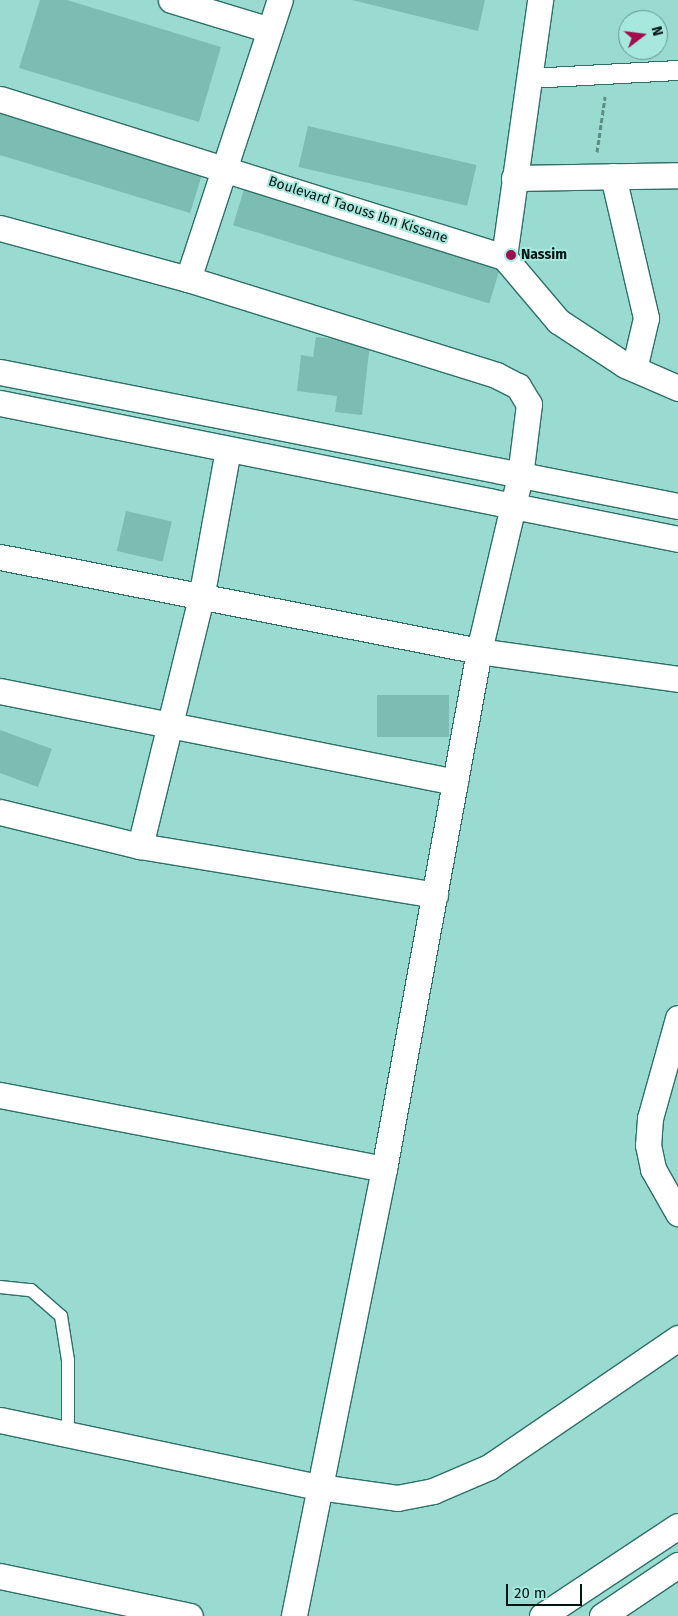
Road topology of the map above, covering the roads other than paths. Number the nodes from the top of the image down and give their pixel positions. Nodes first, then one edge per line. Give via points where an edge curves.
1 (171, 0) edge
2 (280, 0) edge
3 (540, 0) edge
4 (270, 30) junction
5 (678, 70) edge
6 (529, 78) junction
7 (0, 99) edge
8 (223, 166) junction
9 (678, 175) edge
10 (603, 176) junction
11 (514, 178) junction
12 (0, 228) edge
13 (504, 257) junction
14 (188, 279) junction
15 (634, 369) junction
16 (0, 372) edge
17 (678, 388) edge
18 (0, 403) edge
19 (228, 449) junction
20 (520, 476) junction
21 (513, 504) junction
22 (678, 506) edge
23 (678, 538) edge
24 (0, 557) edge
25 (201, 598) junction
26 (479, 651) junction
27 (678, 679) edge
28 (0, 691) edge
29 (169, 725) junction
30 (455, 782) junction
31 (0, 812) edge
32 (140, 846) junction
33 (435, 895) junction
34 (678, 1018) edge
35 (0, 1094) edge
36 (384, 1169) junction
37 (678, 1213) edge
38 (0, 1287) edge
39 (678, 1338) edge
40 (0, 1420) edge
41 (68, 1434) junction
42 (319, 1487) junction
43 (678, 1526) edge
44 (678, 1565) edge
45 (0, 1576) edge
46 (190, 1616) edge
47 (294, 1616) edge
48 (542, 1616) edge
49 (602, 1616) edge

1 - 4 street
2 - 4 street
3 - 6 street
4 - 8 street
5 - 6 street
6 - 11 street
7 - 8 street, Boulevard Taouss Ibn Kissane
8 - 13 street, Boulevard Taouss Ibn Kissane
8 - 14 street
9 - 10 street
10 - 11 street
10 - 15 street via 646,318
11 - 13 street
12 - 14 street
13 - 15 street via 558,322
14 - 20 street via 512,381 523,391 530,410
15 - 17 street
16 - 20 street
18 - 19 street
19 - 21 street
19 - 25 street
20 - 21 street
20 - 22 street
21 - 23 street
21 - 26 street
24 - 25 street
25 - 26 street
25 - 29 street
26 - 27 street
26 - 30 street
28 - 29 street
29 - 30 street
29 - 32 street
30 - 33 street
31 - 32 street
32 - 33 street
33 - 36 street
34 - 37 street via 650,1118 648,1145 653,1169
35 - 36 street
36 - 42 street
38 - 41 lane via 31,1290 61,1316 68,1360
39 - 42 street via 489,1468 458,1482 397,1498
40 - 41 street
41 - 42 street
42 - 47 street
43 - 48 street
44 - 49 street
45 - 46 street

